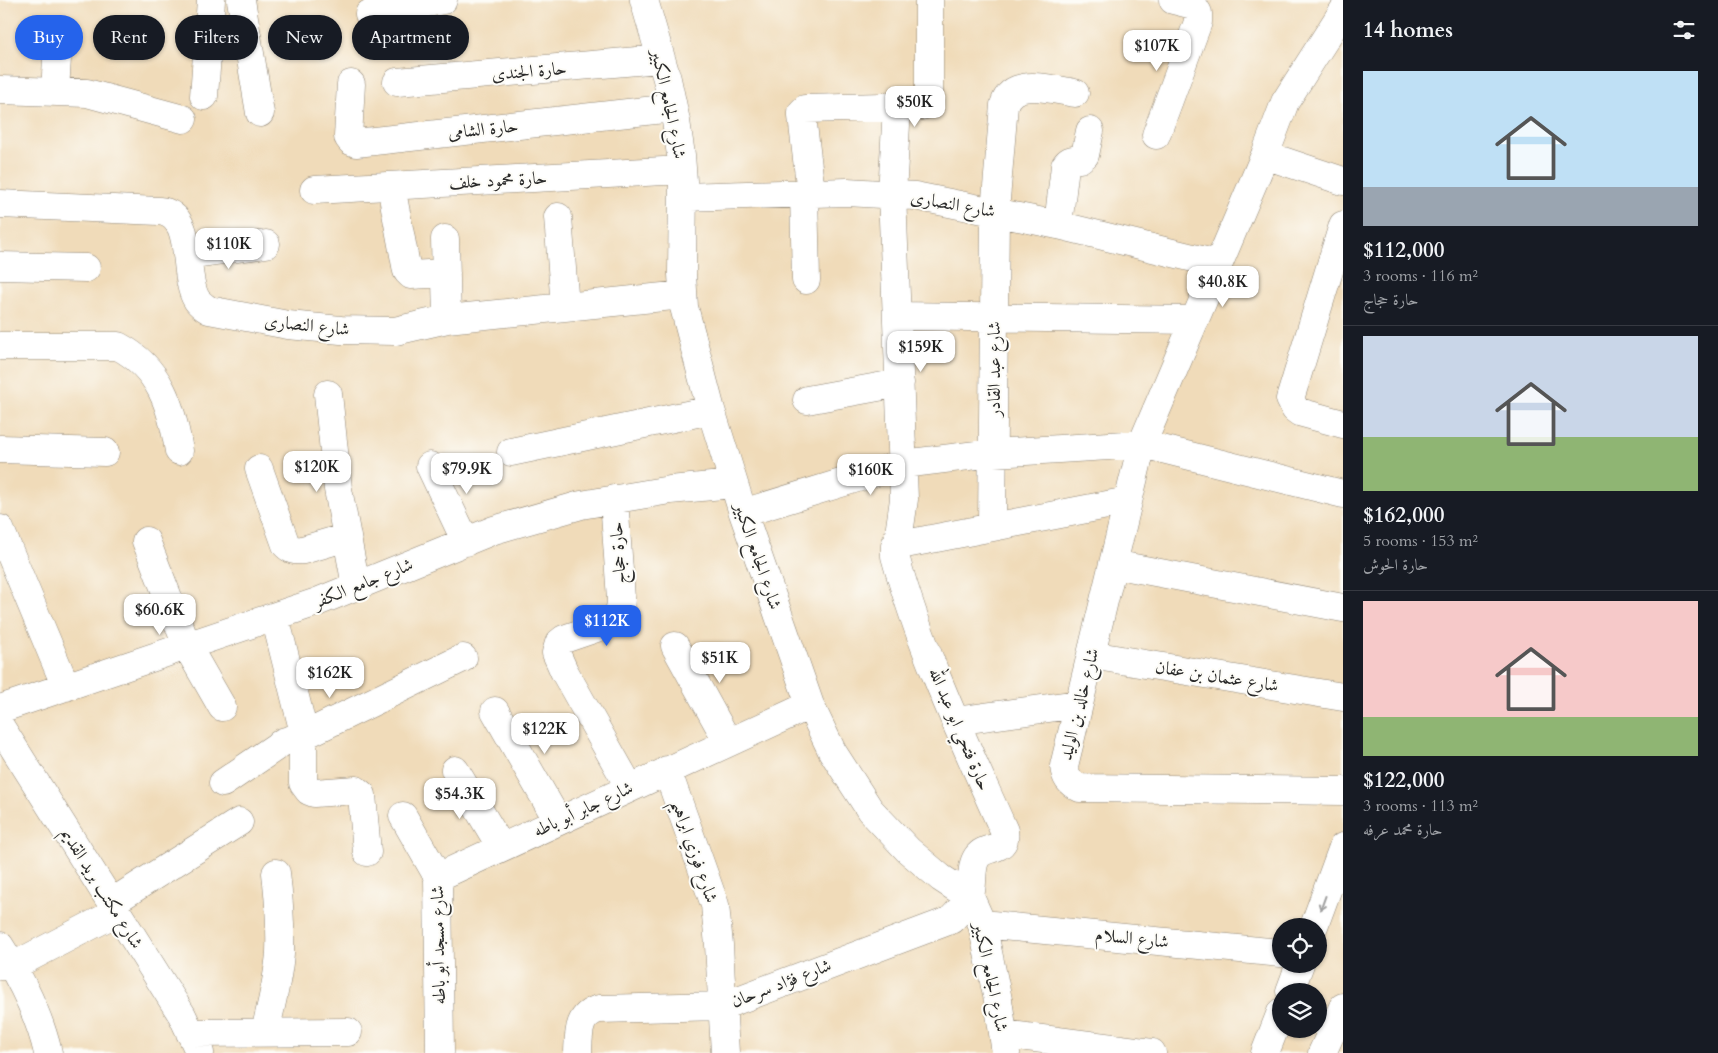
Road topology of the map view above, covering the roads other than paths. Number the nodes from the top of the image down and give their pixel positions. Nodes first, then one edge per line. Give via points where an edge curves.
1 (211, 0) edge
2 (241, 0) edge
3 (444, 0) edge
4 (644, 0) edge
5 (929, 0) edge
6 (1173, 0) edge
7 (1343, 11) edge
8 (369, 14) dead end
9 (660, 59) junction
10 (57, 60) edge
11 (397, 82) dead end
12 (351, 84) dead end
13 (0, 90) edge
14 (54, 92) junction
15 (1076, 93) dead end
16 (204, 96) dead end
17 (897, 107) junction
18 (673, 108) junction
19 (260, 113) dead end
20 (183, 119) dead end
21 (1090, 130) dead end
22 (1156, 135) dead end
23 (1265, 155) junction
24 (682, 170) junction
25 (1343, 181) edge
26 (314, 190) dead end
27 (807, 193) junction
28 (892, 194) junction
29 (683, 197) junction
30 (394, 202) dead end
31 (0, 204) edge
32 (995, 212) junction
33 (558, 217) dead end
34 (1058, 225) junction
35 (1343, 225) edge
36 (445, 239) dead end
37 (266, 244) dead end
38 (187, 255) junction
39 (1218, 264) junction
40 (0, 266) edge
41 (86, 268) dead end
42 (446, 273) junction
43 (806, 280) dead end
44 (683, 295) junction
45 (565, 306) junction
46 (897, 316) junction
47 (994, 317) junction
48 (447, 319) junction
49 (1194, 320) junction
50 (0, 346) edge
51 (900, 383) junction
52 (328, 394) dead end
53 (807, 400) dead end
54 (711, 410) junction
55 (1343, 424) edge
56 (1142, 444) junction
57 (0, 449) edge
58 (179, 451) dead end
59 (105, 452) dead end
60 (511, 452) dead end
61 (993, 453) junction
62 (904, 464) junction
63 (430, 466) dead end
64 (259, 469) dead end
65 (733, 484) junction
66 (1343, 494) edge
67 (614, 499) junction
68 (1128, 501) junction
69 (743, 513) junction
70 (992, 526) junction
71 (0, 529) edge
72 (347, 537) junction
73 (146, 541) dead end
74 (466, 542) junction
75 (895, 546) junction
76 (1113, 564) junction
77 (356, 586) junction
78 (1343, 608) edge
79 (274, 618) junction
80 (187, 646) junction
81 (675, 646) dead end
82 (1091, 656) junction
83 (464, 658) dead end
84 (66, 687) junction
85 (1343, 697) edge
86 (1078, 704) junction
87 (810, 705) junction
88 (222, 707) dead end
89 (0, 709) edge
90 (495, 711) dead end
91 (955, 721) junction
92 (0, 726) edge
93 (302, 736) junction
94 (728, 742) junction
95 (455, 770) dead end
96 (667, 770) junction
97 (223, 783) dead end
98 (630, 788) junction
99 (1343, 792) edge
100 (403, 816) dead end
101 (558, 821) junction
102 (239, 822) dead end
103 (501, 847) junction
104 (1343, 847) edge
105 (368, 852) dead end
106 (276, 873) dead end
107 (438, 877) junction
108 (970, 896) junction
109 (114, 907) junction
110 (1317, 918) edge
111 (982, 924) junction
112 (1272, 952) edge
113 (4, 959) edge
114 (722, 1006) junction
115 (1343, 1007) edge
116 (264, 1032) junction
117 (348, 1032) dead end
118 (1272, 1035) edge
119 (195, 1043) edge
120 (1004, 1044) edge
121 (48, 1053) edge
122 (440, 1053) edge
123 (578, 1053) edge
124 (725, 1053) edge
125 (1152, 1053) edge
126 (1265, 1053) edge
127 (1322, 1053) edge

1 - 16 street
2 - 19 street
3 - 8 street
4 - 9 street, شارع الجامع الكبير
5 - 17 street via 930,100 922,106
6 - 22 street via 1193,5 1198,13 1198,22
7 - 23 street, شارع خالد بن الوليد via 1285,102
9 - 11 street, حارة الجندى
9 - 18 street, شارع الجامع الكبير
10 - 14 street
12 - 18 street, حارة الشامى via 348,137 356,143
13 - 14 street
14 - 20 street via 102,96
15 - 32 street, شارع عبد القادر via 1021,88 1006,99
17 - 27 street via 807,108 802,112
17 - 28 street
18 - 24 street, شارع الجامع الكبير
21 - 34 street via 1085,155 1065,166
23 - 25 street
23 - 39 street, شارع خالد بن الوليد
24 - 26 street, حارة محمود خلف
24 - 29 street, شارع الجامع الكبير
27 - 28 street, شارع النصارى
27 - 29 street, شارع النصارى
27 - 43 street
28 - 32 street, شارع النصارى
28 - 46 street
29 - 44 street, شارع الجامع الكبير
30 - 42 street via 407,271 411,275
31 - 38 street, شارع النصارى via 166,212 181,225
32 - 34 street, شارع النصارى
32 - 47 street, شارع عبد القادر
33 - 45 street
34 - 39 street, شارع النصارى
35 - 55 street via 1290,399 1299,412
36 - 42 street
37 - 38 street
38 - 48 street, شارع النصارى via 193,292 209,310 288,325 341,330 395,331
39 - 49 street, شارع خالد بن الوليد
40 - 41 street
42 - 48 street
44 - 45 street, شارع النصارى
44 - 54 street, شارع الجامع الكبير
45 - 48 street, شارع النصارى
46 - 47 street
46 - 51 street
47 - 49 street
47 - 61 street, شارع عبد القادر
49 - 56 street, شارع خالد بن الوليد
50 - 58 street via 118,346 133,354 150,372 168,401
51 - 53 street
51 - 62 street
52 - 72 street via 338,489
54 - 60 street
54 - 65 street, شارع الجامع الكبير
56 - 61 street
56 - 66 street
56 - 68 street, شارع خالد بن الوليد
57 - 59 street
61 - 62 street
61 - 70 street, شارع عبد القادر
62 - 69 street
62 - 75 street via 903,507
63 - 74 street
64 - 72 street via 290,549 297,551
65 - 67 street, شارع جامع الكفر
65 - 69 street, شارع الجامع الكبير
67 - 74 street, شارع جامع الكفر via 494,530
67 - 98 street, حارة حجاج via 621,599 618,616 614,622 564,639 556,653
68 - 70 street
68 - 76 street, شارع خالد بن الوليد
69 - 87 street, شارع الجامع الكبير
70 - 75 street
71 - 84 street
72 - 77 street
73 - 80 street
74 - 77 street, شارع جامع الكفر
75 - 91 street, حارة فتحي ابو عبد الله via 898,567 925,647
76 - 78 street
76 - 82 street, شارع خالد بن الوليد
77 - 79 street, شارع جامع الكفر
79 - 80 street, شارع جامع الكفر
79 - 93 street via 303,729
80 - 84 street, شارع جامع الكفر
80 - 88 street
81 - 94 street
82 - 85 street, شارع عثمان بن عفان
82 - 86 street, شارع خالد بن الوليد
83 - 93 street
84 - 89 street, شارع جامع الكفر
86 - 91 street
86 - 99 street, شارع خالد بن الوليد via 1064,773 1073,785 1080,788
87 - 94 street, شارع جابر أبو باطه
87 - 108 street, شارع الجامع الكبير via 832,751 870,810 934,873
90 - 101 street
91 - 108 street, حارة فتحي ابو عبد الله via 1005,836 1001,845 982,851 974,862
92 - 109 street, شارع مكتب بريد القديم
93 - 97 street via 283,742
93 - 105 street via 302,778 306,788 314,794 356,790 362,795
94 - 96 street, شارع جابر أبو باطه
95 - 103 street
96 - 98 street, شارع جابر أبو باطه
96 - 114 street, شارع فوزي ابراهيم via 715,905
98 - 101 street, شارع جابر أبو باطه
100 - 107 street, شارع مسجد أبو باطه
101 - 103 street, شارع جابر أبو باطه
102 - 109 street
103 - 107 street, شارع جابر أبو باطه
104 -> 110 street
106 - 116 street via 280,953
107 - 122 street, شارع مسجد أبو باطه
108 - 111 street, شارع الجامع الكبير
108 - 114 street, شارع فؤاد سرحان via 951,920
109 - 113 street
109 - 119 street, شارع مكتب بريد القديم via 182,1016
111 - 112 street, شارع السلام
111 - 120 street, شارع الجامع الكبير
113 - 121 street via 32,1004
114 - 123 street, شارع فؤاد سرحان via 592,1011 579,1027
114 - 124 street, شارع فوزي ابراهيم
115 - 127 street
116 - 117 street
116 - 119 street
118 - 126 street
120 - 125 street

